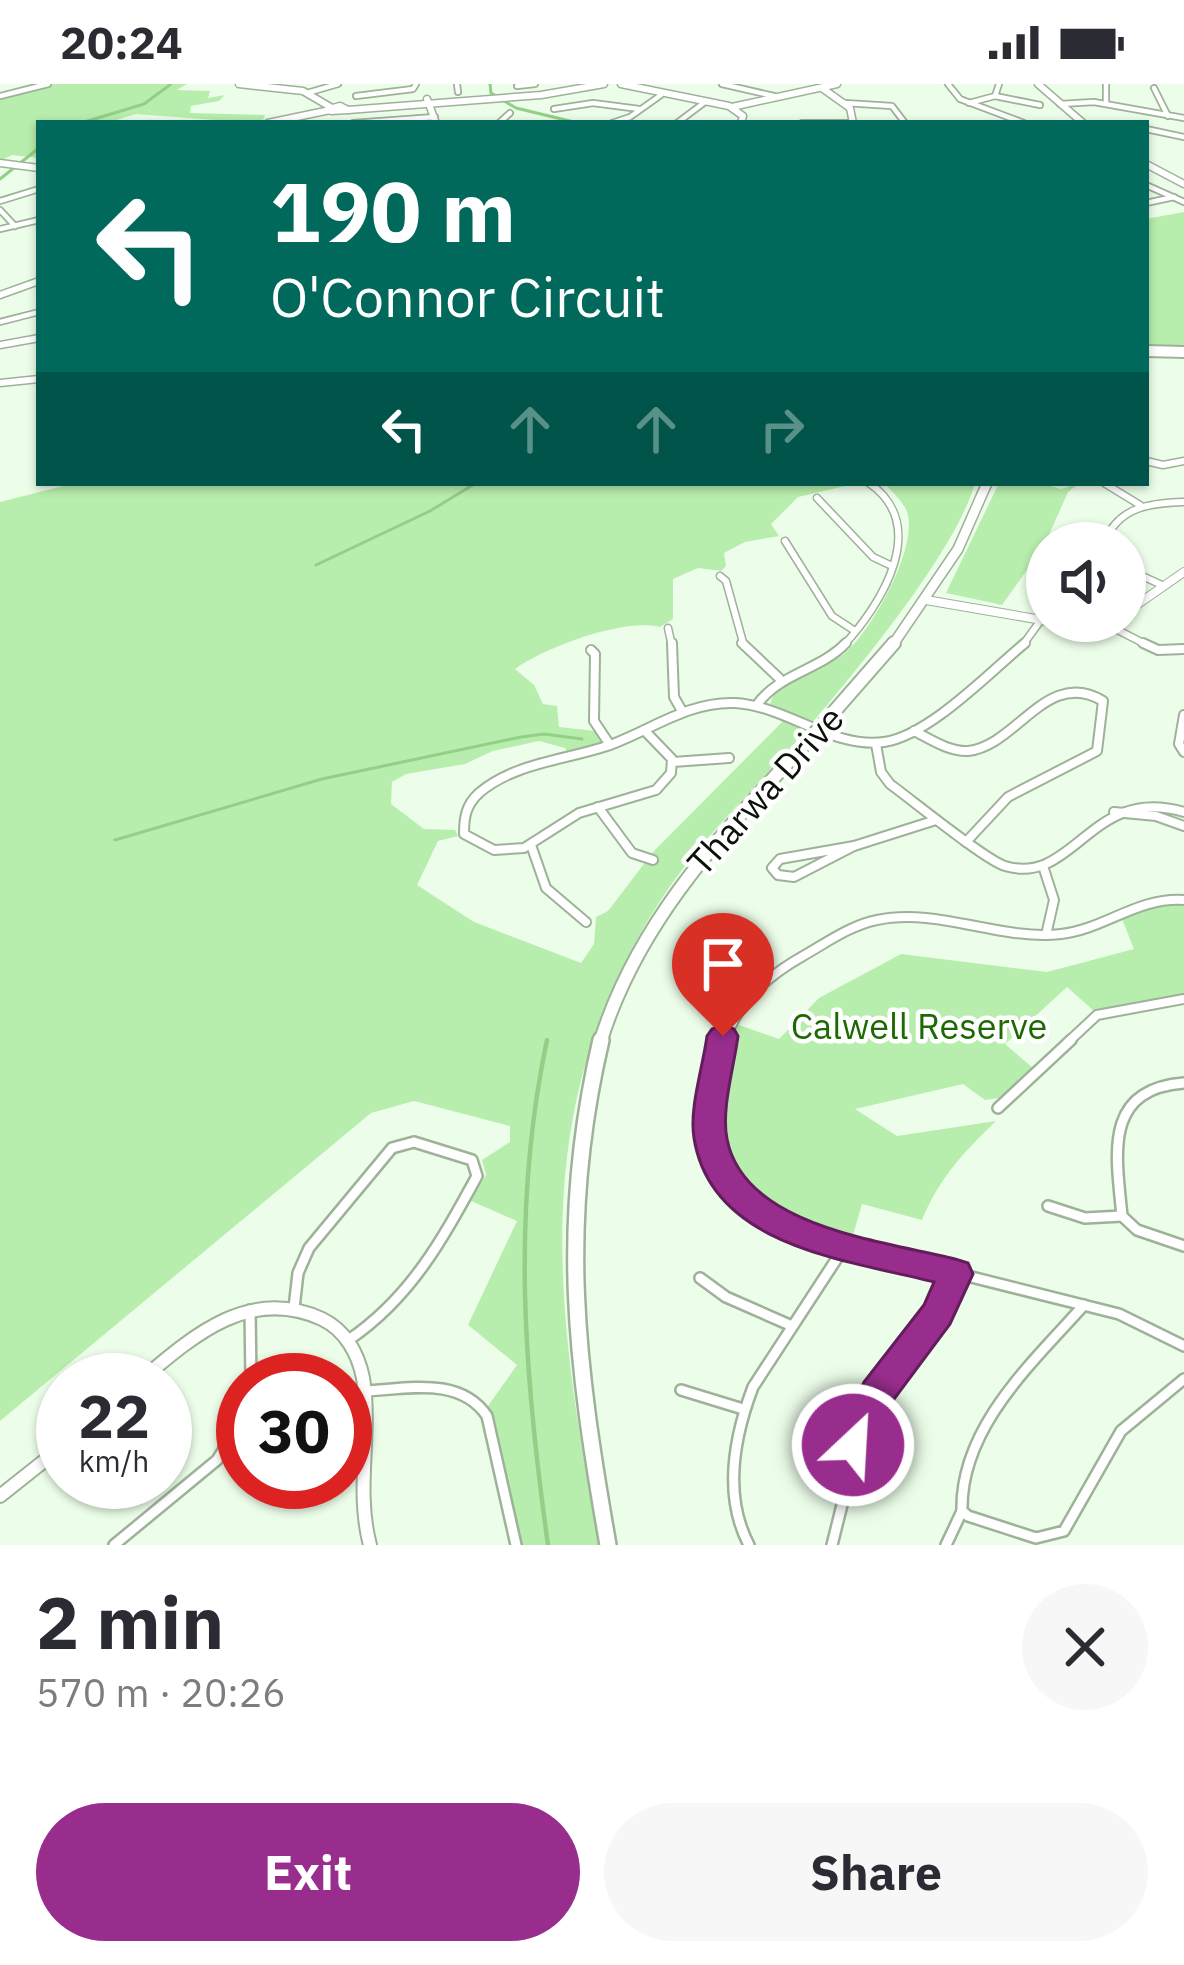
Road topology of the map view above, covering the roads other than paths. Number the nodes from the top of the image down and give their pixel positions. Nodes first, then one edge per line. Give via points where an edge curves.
1 (48, 84) edge
2 (239, 84) edge
3 (268, 84) edge
4 (338, 84) edge
5 (458, 84) edge
6 (535, 84) edge
7 (595, 84) edge
8 (604, 84) edge
9 (624, 84) edge
10 (722, 84) edge
11 (836, 84) edge
12 (948, 84) edge
13 (999, 84) edge
14 (1038, 84) edge
15 (1106, 84) edge
16 (742, 85) edge
17 (517, 86) edge
18 (564, 87) edge
19 (822, 88) junction
20 (1154, 88) dead end
21 (458, 92) dead end
22 (313, 93) junction
23 (661, 95) junction
24 (0, 96) edge
25 (356, 96) dead end
26 (774, 96) junction
27 (995, 96) junction
28 (422, 97) edge
29 (705, 102) junction
30 (845, 103) junction
31 (968, 104) junction
32 (1060, 104) junction
33 (1104, 104) junction
34 (1040, 105) dead end
35 (732, 107) junction
36 (339, 109) junction
37 (554, 109) dead end
38 (639, 109) junction
39 (1136, 112) junction
40 (510, 113) dead end
41 (800, 114) dead end
42 (1168, 117) junction
43 (1184, 118) edge
44 (283, 120) edge
45 (293, 120) edge
46 (435, 120) edge
47 (502, 120) edge
48 (618, 120) edge
49 (681, 120) edge
50 (741, 120) edge
51 (811, 120) edge
52 (849, 120) edge
53 (903, 120) edge
54 (1015, 120) edge
55 (1080, 120) edge
56 (1136, 120) edge
57 (1149, 130) edge
58 (1181, 140) edge
59 (5, 164) edge
60 (1149, 166) edge
61 (36, 169) edge
62 (1184, 184) edge
63 (1149, 186) edge
64 (36, 190) edge
65 (1174, 197) junction
66 (0, 201) edge
67 (1149, 202) edge
68 (1184, 202) edge
69 (0, 210) edge
70 (36, 221) edge
71 (14, 226) junction
72 (0, 229) edge
73 (36, 281) edge
74 (0, 295) edge
75 (36, 313) edge
76 (0, 322) edge
77 (36, 338) edge
78 (0, 344) edge
79 (1149, 353) edge
80 (1184, 354) edge
81 (36, 379) edge
82 (0, 383) edge
83 (1184, 461) edge
84 (1149, 462) edge
85 (876, 486) edge
86 (986, 486) edge
87 (1109, 486) edge
88 (817, 498) dead end
89 (1184, 502) edge
90 (1142, 506) junction
91 (1114, 522) edge
92 (784, 541) dead end
93 (950, 561) junction
94 (892, 566) junction
95 (1184, 572) edge
96 (720, 576) dead end
97 (1146, 578) edge
98 (1164, 586) junction
99 (927, 598) junction
100 (945, 598) junction
101 (1146, 599) edge
102 (997, 611) junction
103 (1026, 617) edge
104 (668, 628) dead end
105 (855, 632) junction
106 (1027, 642) edge
107 (1143, 642) edge
108 (1184, 649) edge
109 (591, 650) dead end
110 (779, 678) junction
111 (755, 706) junction
112 (682, 711) junction
113 (1184, 715) edge
114 (644, 730) junction
115 (914, 731) junction
116 (876, 743) junction
117 (610, 745) junction
118 (1184, 752) edge
119 (729, 758) dead end
120 (673, 762) junction
121 (598, 807) junction
122 (1114, 812) junction
123 (1184, 812) edge
124 (937, 820) junction
125 (1184, 826) edge
126 (965, 842) junction
127 (531, 845) junction
128 (854, 846) junction
129 (653, 860) dead end
130 (1043, 866) junction
131 (1184, 900) edge
132 (586, 922) dead end
133 (1046, 935) junction
134 (1184, 1000) edge
135 (1184, 1083) edge
136 (998, 1108) dead end
137 (1048, 1206) dead end
138 (1122, 1216) junction
139 (845, 1246) junction
140 (1184, 1246) edge
141 (955, 1274) junction
142 (700, 1278) dead end
143 (1084, 1305) junction
144 (295, 1308) junction
145 (250, 1309) junction
146 (792, 1326) junction
147 (350, 1339) junction
148 (1184, 1346) edge
149 (173, 1353) edge
150 (251, 1353) edge
151 (357, 1353) edge
152 (1184, 1378) edge
153 (681, 1390) dead end
154 (372, 1391) edge
155 (743, 1409) junction
156 (216, 1461) edge
157 (36, 1467) edge
158 (0, 1496) edge
159 (358, 1509) edge
160 (962, 1511) junction
161 (1055, 1540) edge
162 (114, 1545) edge
163 (370, 1545) edge
164 (516, 1545) edge
165 (608, 1545) edge
166 (749, 1545) edge
167 (832, 1545) edge
168 (946, 1545) edge

1 - 24 street
2 - 22 street
3 - 22 street
4 - 22 street
5 - 21 street
6 - 17 street
7 - 18 main road
8 - 18 main road
9 - 23 street
10 - 16 street
11 - 19 street
12 - 31 street
13 - 27 street
14 - 32 main road
15 - 33 street
16 - 26 street
18 - 28 main road
19 - 26 street
19 - 30 street
20 - 42 street
22 - 36 street
23 - 29 street
23 - 38 street
25 - 28 street
26 - 35 street
27 - 31 street
27 - 34 street
28 - 36 main road
28 - 46 street
29 - 35 street
29 - 49 street
30 - 52 street
30 - 53 street via 892,106
31 - 54 street
32 - 33 street
32 - 55 main road
33 - 39 street
35 - 50 street
36 - 44 main road
36 - 45 main road
37 - 38 street
38 - 48 street
39 - 42 street
39 - 56 street
40 - 47 street
41 - 51 street
42 - 43 street
57 - 58 street
59 - 61 main road
60 - 62 main road
63 - 65 street
64 - 66 street
65 - 67 street
65 - 68 street
69 - 71 street
70 - 71 street
71 - 72 street
73 - 74 street
75 - 76 street
77 - 78 street
79 - 80 highway
81 - 82 street
83 - 84 street
85 - 94 street via 901,518
86 - 93 main road, Tharwa Drive
87 - 90 street
88 - 94 street via 873,557
89 - 90 street
90 - 91 street
92 - 105 street via 832,616
93 - 99 main road, Tharwa Drive
93 - 100 main road via 940,590
94 - 105 street
95 - 98 street
96 - 110 street via 742,644
97 - 98 street
98 - 101 street
99 - 100 street
99 - 102 street
99 - 165 main road, Tharwa Drive, bridge via 718,838 656,920 609,1014 573,1178 572,1292
100 - 102 street
102 - 103 street
104 - 112 street
105 - 110 street via 832,656
106 - 115 street
107 - 108 street
109 - 117 street via 594,721
110 - 111 street
111 - 112 street
111 - 116 street
112 - 114 street
113 - 118 street
114 - 117 street
114 - 120 street
115 - 116 street
115 - 126 street via 970,751 1066,691 1087,690 1103,701 1097,752 1008,797
116 - 124 street via 884,778
117 - 127 street via 510,773 474,798 462,823 470,840 498,851
119 - 120 street
120 - 121 street via 658,788
121 - 127 street
121 - 129 street via 632,853
122 - 123 street via 1145,802
122 - 125 street
122 - 130 street via 1086,841
124 - 126 street
124 - 128 street
126 - 130 street via 1004,866
127 - 132 street via 546,888
128 - 128 street via 794,877 772,868 780,859
130 - 133 street via 1054,900
131 - 133 street via 1151,899
133 - 139 street via 873,920 767,976 726,1029 709,1126 719,1168 757,1212
134 - 136 street via 1097,1015
135 - 138 street via 1146,1088 1124,1107
137 - 138 street via 1085,1218
138 - 140 street via 1137,1230
139 - 141 street
139 - 146 street
141 - 143 street
141 - 167 street via 938,1314 863,1418
142 - 146 street
143 - 148 street
143 - 160 street via 989,1421 959,1486
144 - 145 street
144 - 147 street
144 - 147 street via 308,1248 392,1148 414,1142 472,1160 477,1176 416,1282 391,1312
145 - 149 street via 199,1331
145 - 150 street
146 - 155 street
147 - 151 street
152 - 161 street via 1121,1431
153 - 155 street
154 - 164 street via 449,1390 476,1399 487,1416
155 - 166 street via 735,1457 739,1522
156 - 162 street
157 - 158 street
159 - 163 street
160 - 161 street via 988,1526
160 - 168 street

